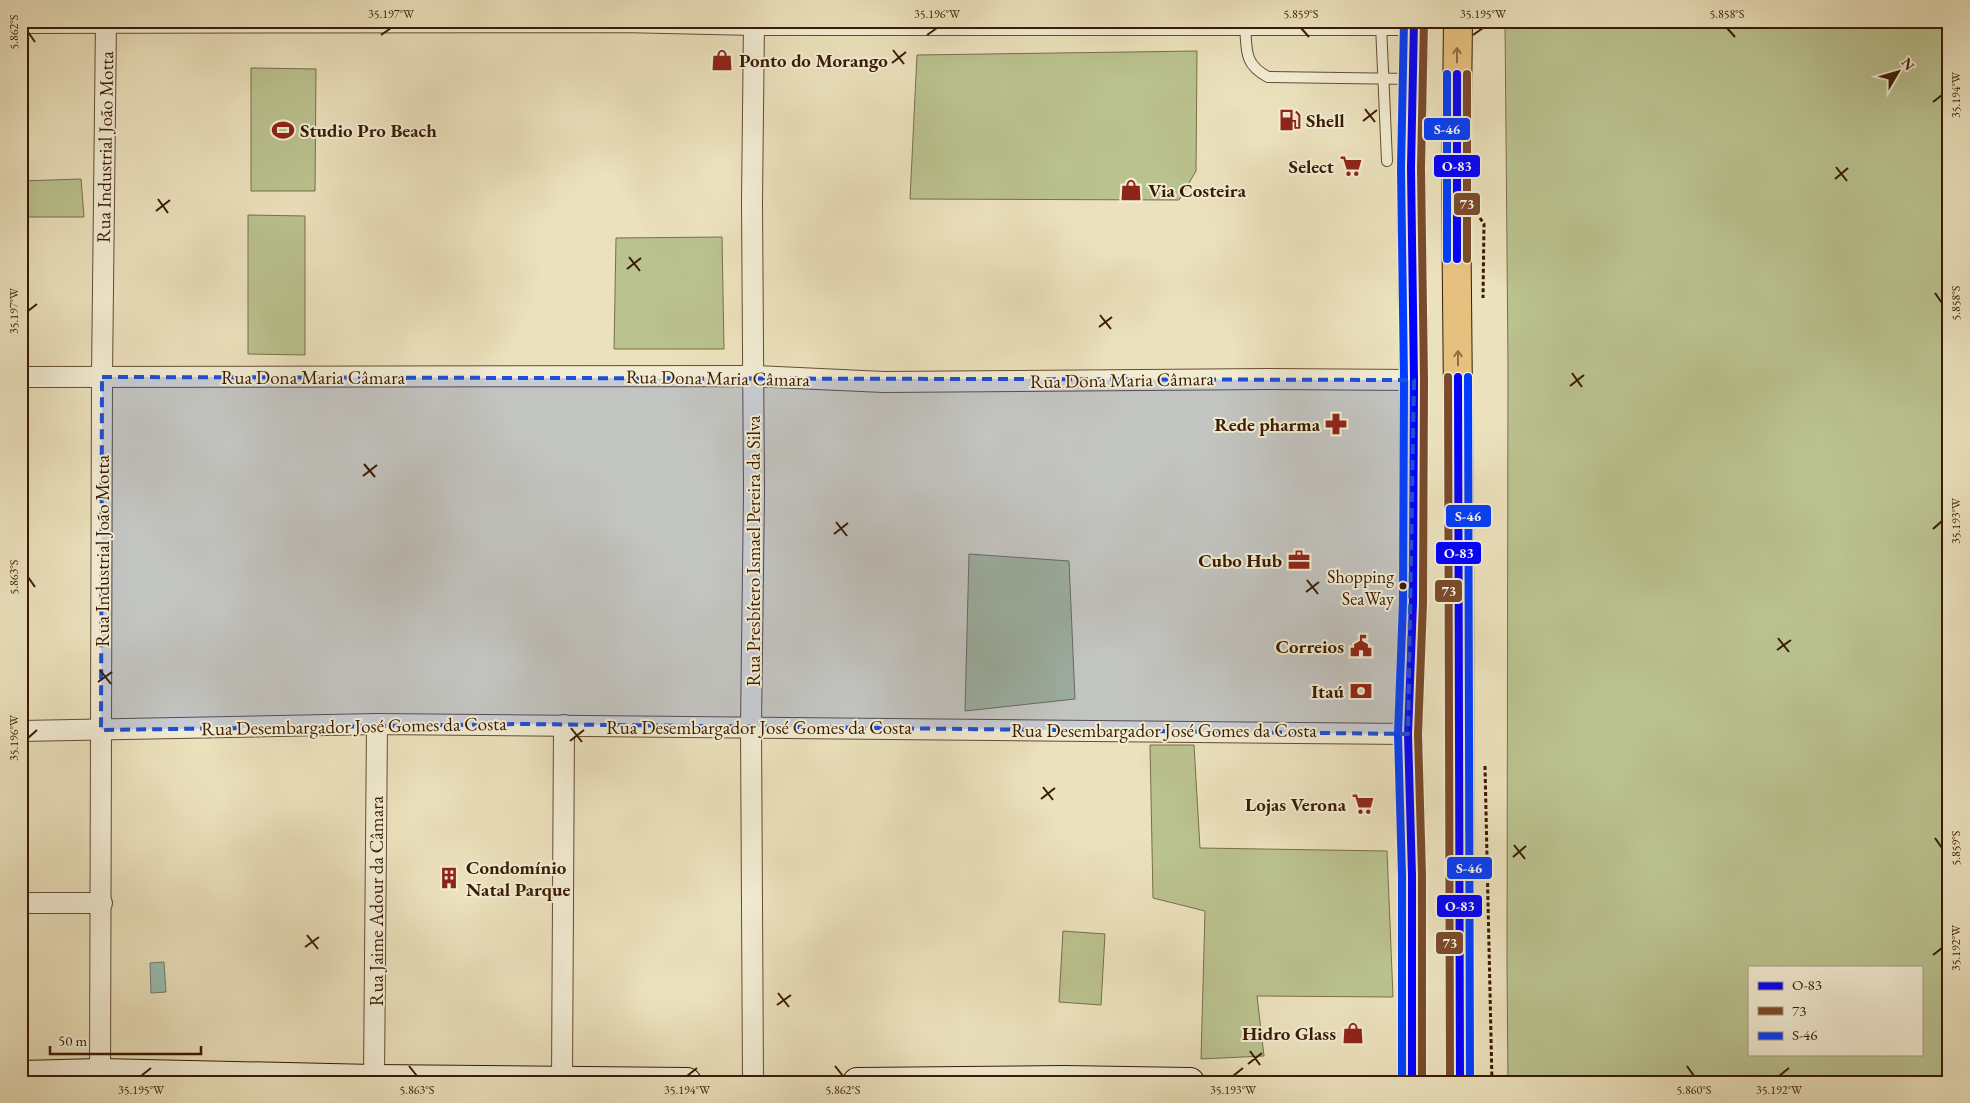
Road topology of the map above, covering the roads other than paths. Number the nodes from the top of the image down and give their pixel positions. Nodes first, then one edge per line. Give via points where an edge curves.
1 (1458, 21) edge
2 (106, 22) edge
3 (21, 23) edge
4 (754, 23) edge
5 (1414, 23) edge
6 (1245, 24) junction
7 (1381, 25) junction
8 (1384, 79) junction
9 (1413, 79) junction
10 (1387, 161) dead end
11 (754, 376) junction
12 (21, 377) edge
13 (102, 377) junction
14 (1414, 380) junction
15 (377, 724) junction
16 (564, 725) junction
17 (751, 727) junction
18 (101, 730) junction
19 (21, 731) edge
20 (1408, 734) junction
21 (21, 903) edge
22 (102, 904) junction
23 (21, 1075) edge
24 (100, 1077) edge
25 (374, 1079) junction
26 (562, 1080) junction
27 (687, 1082) edge
28 (753, 1082) edge
29 (857, 1082) edge
30 (1190, 1082) edge
31 (1412, 1082) edge
32 (1460, 1082) edge

32 -> 1 main road
2 - 3 street
2 - 4 street
2 - 13 street, Rua Industrial João Motta
4 - 6 street
4 - 11 street, Rua Presbítero Ismael Pereira da Silva
5 - 7 street
5 - 9 main road
6 - 7 street
6 - 8 lane via 1248,59 1252,67 1268,78
7 - 8 lane
8 - 9 lane
8 - 10 lane
9 - 14 main road
11 - 13 street, Rua Dona Maria Câmara
11 - 14 street, Rua Dona Maria Câmara via 884,382 1268,378
11 - 17 street, Rua Presbítero Ismael Pereira da Silva
12 - 13 street, Rua Dona Maria Câmara
13 - 18 street, Rua Industrial João Motta
14 - 20 main road via 1413,603
15 - 16 street, Rua Desembargador José Gomes da Costa
15 - 18 street, Rua Desembargador José Gomes da Costa
15 - 25 street, Rua Jaime Adour da Câmara
16 - 17 street, Rua Desembargador José Gomes da Costa
16 - 26 street
17 - 20 street, Rua Desembargador José Gomes da Costa
17 - 28 street, Rua Presbítero Ismael Pereira da Silva
18 - 19 street, Rua Desembargador José Gomes da Costa
18 - 22 street, Rua Industrial João Motta
20 - 31 main road
21 - 22 street
22 - 24 street, Rua Industrial João Motta
23 - 24 main road
24 - 25 main road
25 - 26 main road
26 - 27 main road
29 - 30 main road

